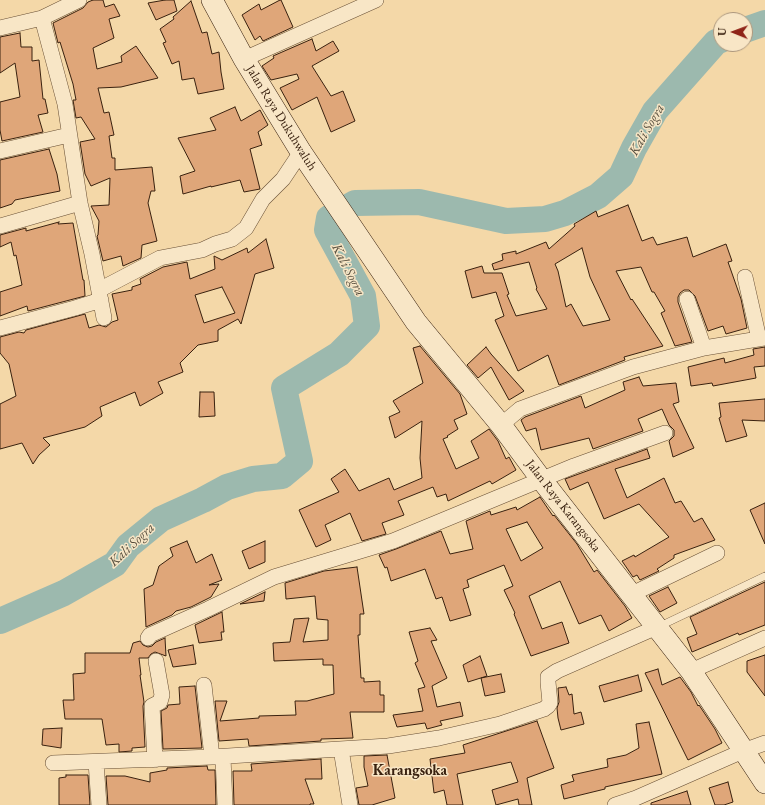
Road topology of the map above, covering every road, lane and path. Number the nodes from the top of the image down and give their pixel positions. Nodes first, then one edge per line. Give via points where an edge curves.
1 (79, 0) edge
2 (212, 0) edge
3 (376, 0) edge
4 (42, 18) junction
5 (0, 28) edge
6 (244, 59) junction
7 (70, 135) junction
8 (0, 151) edge
9 (301, 152) junction
10 (80, 203) junction
11 (0, 226) edge
12 (355, 233) joint
13 (745, 277) dead end
14 (100, 295) junction
15 (687, 299) dead end
16 (104, 318) dead end
17 (0, 328) edge
18 (762, 338) edge
19 (704, 348) junction
20 (500, 425) junction
21 (665, 433) dead end
22 (541, 479) junction
23 (717, 553) dead end
24 (765, 576) edge
25 (632, 594) junction
26 (658, 627) junction
27 (148, 638) dead end
28 (765, 638) edge
29 (156, 661) dead end
30 (691, 670) junction
31 (204, 685) dead end
32 (765, 743) edge
33 (341, 749) junction
34 (743, 751) junction
35 (218, 757) junction
36 (155, 760) junction
37 (96, 762) junction
38 (53, 763) dead end
39 (765, 783) edge
40 (99, 805) edge
41 (225, 805) edge
42 (350, 805) edge
43 (615, 805) edge

1 - 4 street
2 - 6 main road, Jalan Raya Dukuhwaluh
3 - 6 street
4 - 5 street
4 - 7 street via 65,104
6 - 9 main road, Jalan Raya Dukuhwaluh
7 - 8 street
7 - 10 street
9 - 12 main road, Jalan Raya Dukuhwaluh
9 - 14 street via 283,179 263,199 246,228 232,240 202,250 160,258
10 - 11 street
10 - 14 street
12 - 20 main road, Jalan Raya Karangsoka via 416,322
13 - 18 street
14 - 16 street
14 - 17 street via 75,308
15 - 19 street
18 - 19 street
19 - 20 street via 633,368 546,399 520,409
20 - 22 main road, Jalan Raya Karangsoka
21 - 22 street
22 - 25 main road, Jalan Raya Karangsoka
22 - 27 street via 393,541 274,577
23 - 25 street
24 - 26 lane
25 - 26 main road, Jalan Raya Karangsoka
26 - 30 main road, Jalan Raya Karangsoka
26 - 33 street via 551,675 548,678 550,703 544,709 500,724 438,738 388,746
28 - 30 street
29 - 36 street via 162,695 160,702 152,706
30 - 34 main road, Jalan Raya Karangsoka
31 - 35 street
32 - 34 street
33 - 35 street
33 - 42 street
34 - 39 main road, Jalan Raya Karangsoka
34 - 43 street
35 - 36 street
35 - 41 street
36 - 37 street
37 - 38 street
37 - 40 street

